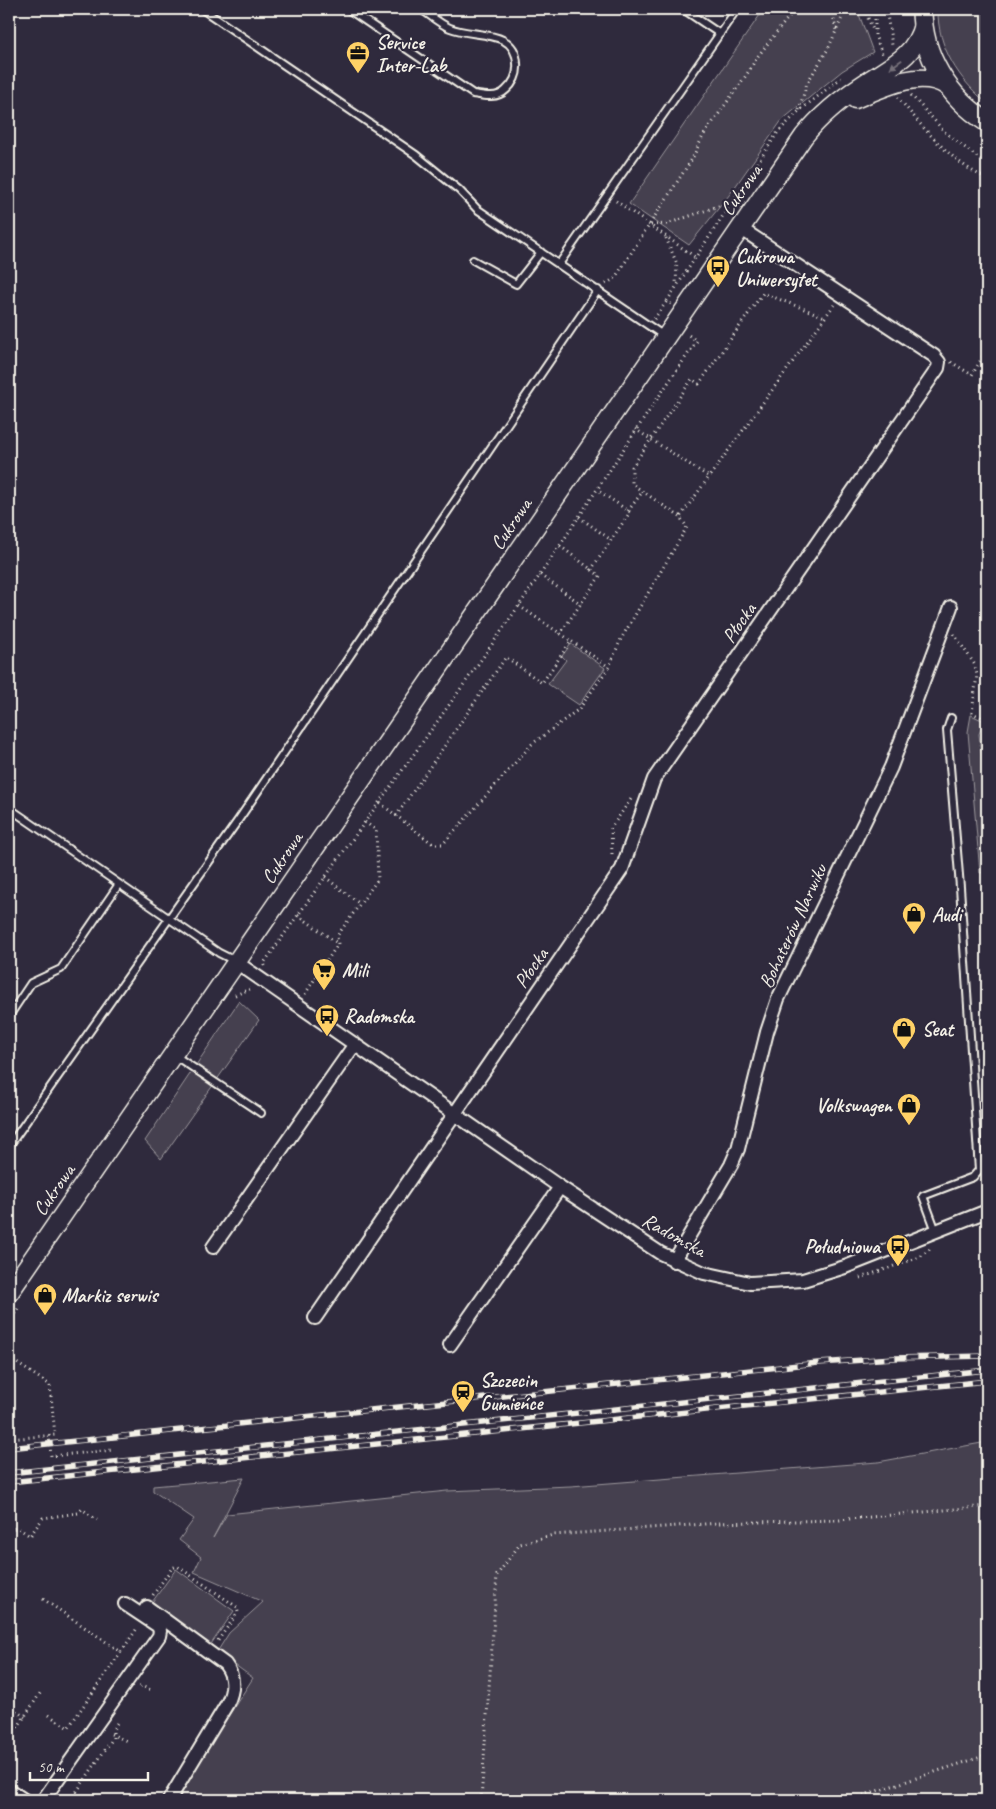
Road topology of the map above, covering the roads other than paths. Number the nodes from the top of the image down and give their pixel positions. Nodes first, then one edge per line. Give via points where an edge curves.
1 (202, 9) edge
2 (348, 9) edge
3 (421, 9) edge
4 (682, 9) edge
5 (737, 9) edge
6 (923, 17) edge
7 (720, 34) junction
8 (947, 86) junction
9 (826, 113) junction
10 (984, 122) edge
11 (740, 228) junction
12 (541, 252) junction
13 (474, 260) dead end
14 (559, 264) junction
15 (598, 290) junction
16 (665, 337) junction
17 (951, 607) dead end
18 (951, 718) dead end
19 (9, 808) edge
20 (119, 884) junction
21 (170, 919) junction
22 (236, 962) junction
23 (9, 1016) edge
24 (355, 1044) junction
25 (173, 1054) junction
26 (260, 1113) dead end
27 (454, 1113) junction
28 (9, 1146) edge
29 (560, 1187) junction
30 (987, 1211) edge
31 (936, 1231) junction
32 (213, 1247) dead end
33 (674, 1261) junction
34 (9, 1293) edge
35 (315, 1318) dead end
36 (450, 1344) dead end
37 (125, 1604) dead end
38 (145, 1611) junction
39 (9, 1790) edge
40 (24, 1800) edge
41 (43, 1800) edge
42 (170, 1800) edge

1 - 12 lane via 416,155 477,209
2 - 3 lane via 474,94 489,97 504,92 514,83 517,57 502,38 449,28
4 - 7 lane
5 - 7 lane
6 - 8 main road via 931,57
6 -> 9 street, Cukrowa via 915,46 905,57
7 - 14 lane
8 - 9 street, Cukrowa via 928,79 907,81 870,92
8 - 10 main road
9 - 11 street, Cukrowa via 804,136
11 - 16 street, Cukrowa
11 - 27 street, Płocka via 934,356 939,362 938,368 654,779 622,869
12 - 13 lane via 516,284
12 - 14 lane
14 - 15 lane
15 - 16 lane
15 - 21 lane
16 - 22 street, Cukrowa
17 - 33 street, Bohaterów Narwiku via 891,767 778,999 766,1032 738,1149
18 - 31 lane via 947,730 978,1170 973,1177 923,1196
19 - 20 lane
20 - 21 lane
20 - 23 lane via 61,969 31,983
21 - 22 lane
21 - 28 lane
22 - 24 street, Radomska
22 - 25 street, Cukrowa
24 - 27 street, Radomska
24 - 32 street
25 - 26 lane
25 - 34 street, Cukrowa
27 - 29 street, Radomska
27 - 35 street
29 - 33 street, Radomska
29 - 36 street
30 - 31 street, Radomska
31 - 33 street, Radomska via 825,1274 784,1283 730,1280 704,1274
37 - 38 street
38 - 41 street via 158,1626 159,1636
38 - 42 street via 210,1653 228,1669 233,1685 232,1696
39 - 40 street

